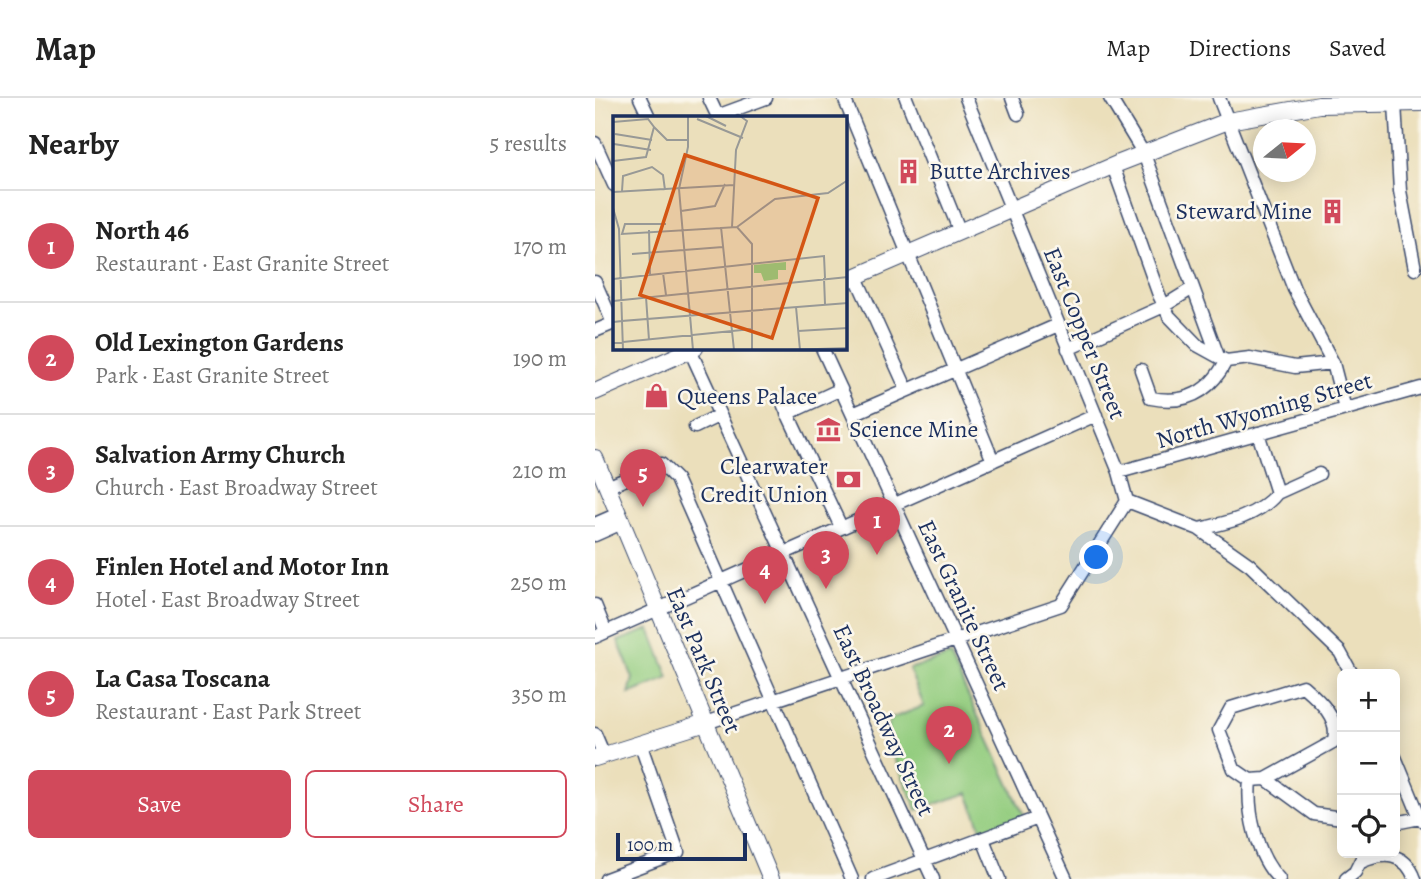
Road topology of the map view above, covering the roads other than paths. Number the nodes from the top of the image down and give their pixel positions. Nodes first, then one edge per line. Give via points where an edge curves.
1 (640, 98) edge
2 (709, 98) edge
3 (766, 98) edge
4 (844, 98) edge
5 (906, 98) edge
6 (967, 98) edge
7 (1012, 98) edge
8 (1110, 98) edge
9 (1219, 98) edge
10 (1395, 103) junction
11 (1421, 103) edge
12 (1018, 114) dead end
13 (649, 116) edge
14 (717, 116) edge
15 (1228, 121) junction
16 (595, 143) edge
17 (1144, 154) junction
18 (1113, 166) junction
19 (613, 183) edge
20 (1011, 210) junction
21 (960, 232) junction
22 (909, 254) junction
23 (1415, 269) dead end
24 (850, 279) edge
25 (595, 282) edge
26 (1193, 288) junction
27 (1164, 306) junction
28 (613, 321) edge
29 (613, 323) edge
30 (1059, 325) junction
31 (595, 331) edge
32 (1068, 349) junction
33 (689, 350) edge
34 (691, 350) edge
35 (824, 350) edge
36 (1222, 359) junction
37 (1333, 363) junction
38 (955, 368) junction
39 (1141, 370) dead end
40 (1421, 388) edge
41 (841, 389) junction
42 (907, 390) junction
43 (595, 392) edge
44 (1345, 409) junction
45 (853, 414) junction
46 (720, 415) junction
47 (1095, 415) junction
48 (695, 427) dead end
49 (1258, 433) junction
50 (595, 458) edge
51 (993, 461) junction
52 (1119, 472) junction
53 (1319, 474) dead end
54 (607, 487) junction
55 (1277, 493) junction
56 (1127, 501) junction
57 (894, 503) junction
58 (619, 516) junction
59 (595, 527) edge
60 (841, 527) junction
61 (1199, 529) junction
62 (784, 553) junction
63 (722, 581) junction
64 (595, 605) edge
65 (658, 609) junction
66 (601, 634) edge
67 (956, 639) junction
68 (1349, 669) edge
69 (842, 679) junction
70 (775, 701) junction
71 (706, 723) junction
72 (595, 734) edge
73 (641, 743) junction
74 (600, 757) edge
75 (1400, 769) edge
76 (1266, 779) junction
77 (1250, 780) junction
78 (1337, 817) edge
79 (1038, 818) junction
80 (1421, 819) edge
81 (1400, 822) edge
82 (983, 839) junction
83 (1363, 858) edge
84 (1398, 858) edge
85 (925, 861) junction
86 (605, 879) edge
87 (772, 879) edge
88 (852, 879) edge
89 (873, 879) edge
90 (933, 879) edge
91 (999, 879) edge
92 (1066, 879) edge
93 (1279, 879) edge
94 (1346, 879) edge
95 (1415, 879) edge

1 - 13 street
2 - 14 street
3 - 14 street
4 - 22 street
5 - 21 street
6 - 20 street, East Copper Street
7 - 12 street
8 - 17 street
9 - 15 street
10 - 11 main road
10 - 15 main road via 1318,105
10 - 23 street via 1400,191
15 - 17 main road
15 - 37 street via 1294,289
16 - 19 street
17 - 18 main road
17 - 26 street
18 - 20 main road
18 - 27 street
20 - 21 main road
20 - 30 street, East Copper Street
21 - 22 main road
22 - 24 main road
22 - 38 street
24 - 42 street
25 - 28 street
26 - 27 street
26 - 36 street
27 - 32 street
27 - 36 street via 1197,345
29 - 31 street
30 - 32 street, East Copper Street
30 - 38 street
32 - 47 street, East Copper Street
33 - 43 main road
34 - 46 street, East Broadway Street
35 - 41 street, East Granite Street
36 - 37 street via 1250,358 1295,368
36 - 39 street via 1216,379 1199,394 1180,400 1151,398
37 - 44 street
38 - 42 street
38 - 51 street
40 - 44 street, North Wyoming Street
41 - 45 street, East Granite Street
41 - 60 street via 785,410
42 - 45 street
44 - 49 street, North Wyoming Street
45 - 57 street, East Granite Street
46 - 48 street
46 - 62 street, East Broadway Street
47 - 51 street
47 - 52 street, East Copper Street
49 - 52 street, North Wyoming Street
49 - 55 street
50 - 54 main road, East Park Street
51 - 57 street
52 - 56 street, East Copper Street
53 - 55 street
54 - 58 main road, East Park Street
54 - 63 street via 661,464 676,479
55 - 61 street via 1267,505
56 - 61 street
56 - 67 street via 1061,606
57 - 60 street
57 - 67 street, East Granite Street
58 - 59 street
58 - 65 main road, East Park Street
60 - 62 street
61 - 68 street via 1250,565 1340,652
62 - 63 street
62 - 69 street, East Broadway Street
63 - 65 street
63 - 70 street
64 - 66 street
65 - 66 street
65 - 71 main road, East Park Street
67 - 69 street
67 - 79 street, East Granite Street
69 - 70 street
69 - 85 street, East Broadway Street
70 - 71 street
70 - 88 street
71 - 73 main road
71 - 87 main road, East Park Street
72 - 74 street
73 - 74 main road
73 - 86 street via 678,852
75 - 80 street
76 - 77 street
76 - 77 street via 1333,742 1336,734 1331,716 1303,686 1231,708 1219,730 1234,769
76 - 78 street via 1314,814
77 - 93 street via 1247,804 1269,869
79 - 82 street
79 - 92 street, East Granite Street
80 - 81 street
82 - 85 street
82 - 91 street
83 - 94 street via 1356,872
84 - 95 street via 1411,866
85 - 89 street
85 - 90 street, East Broadway Street

